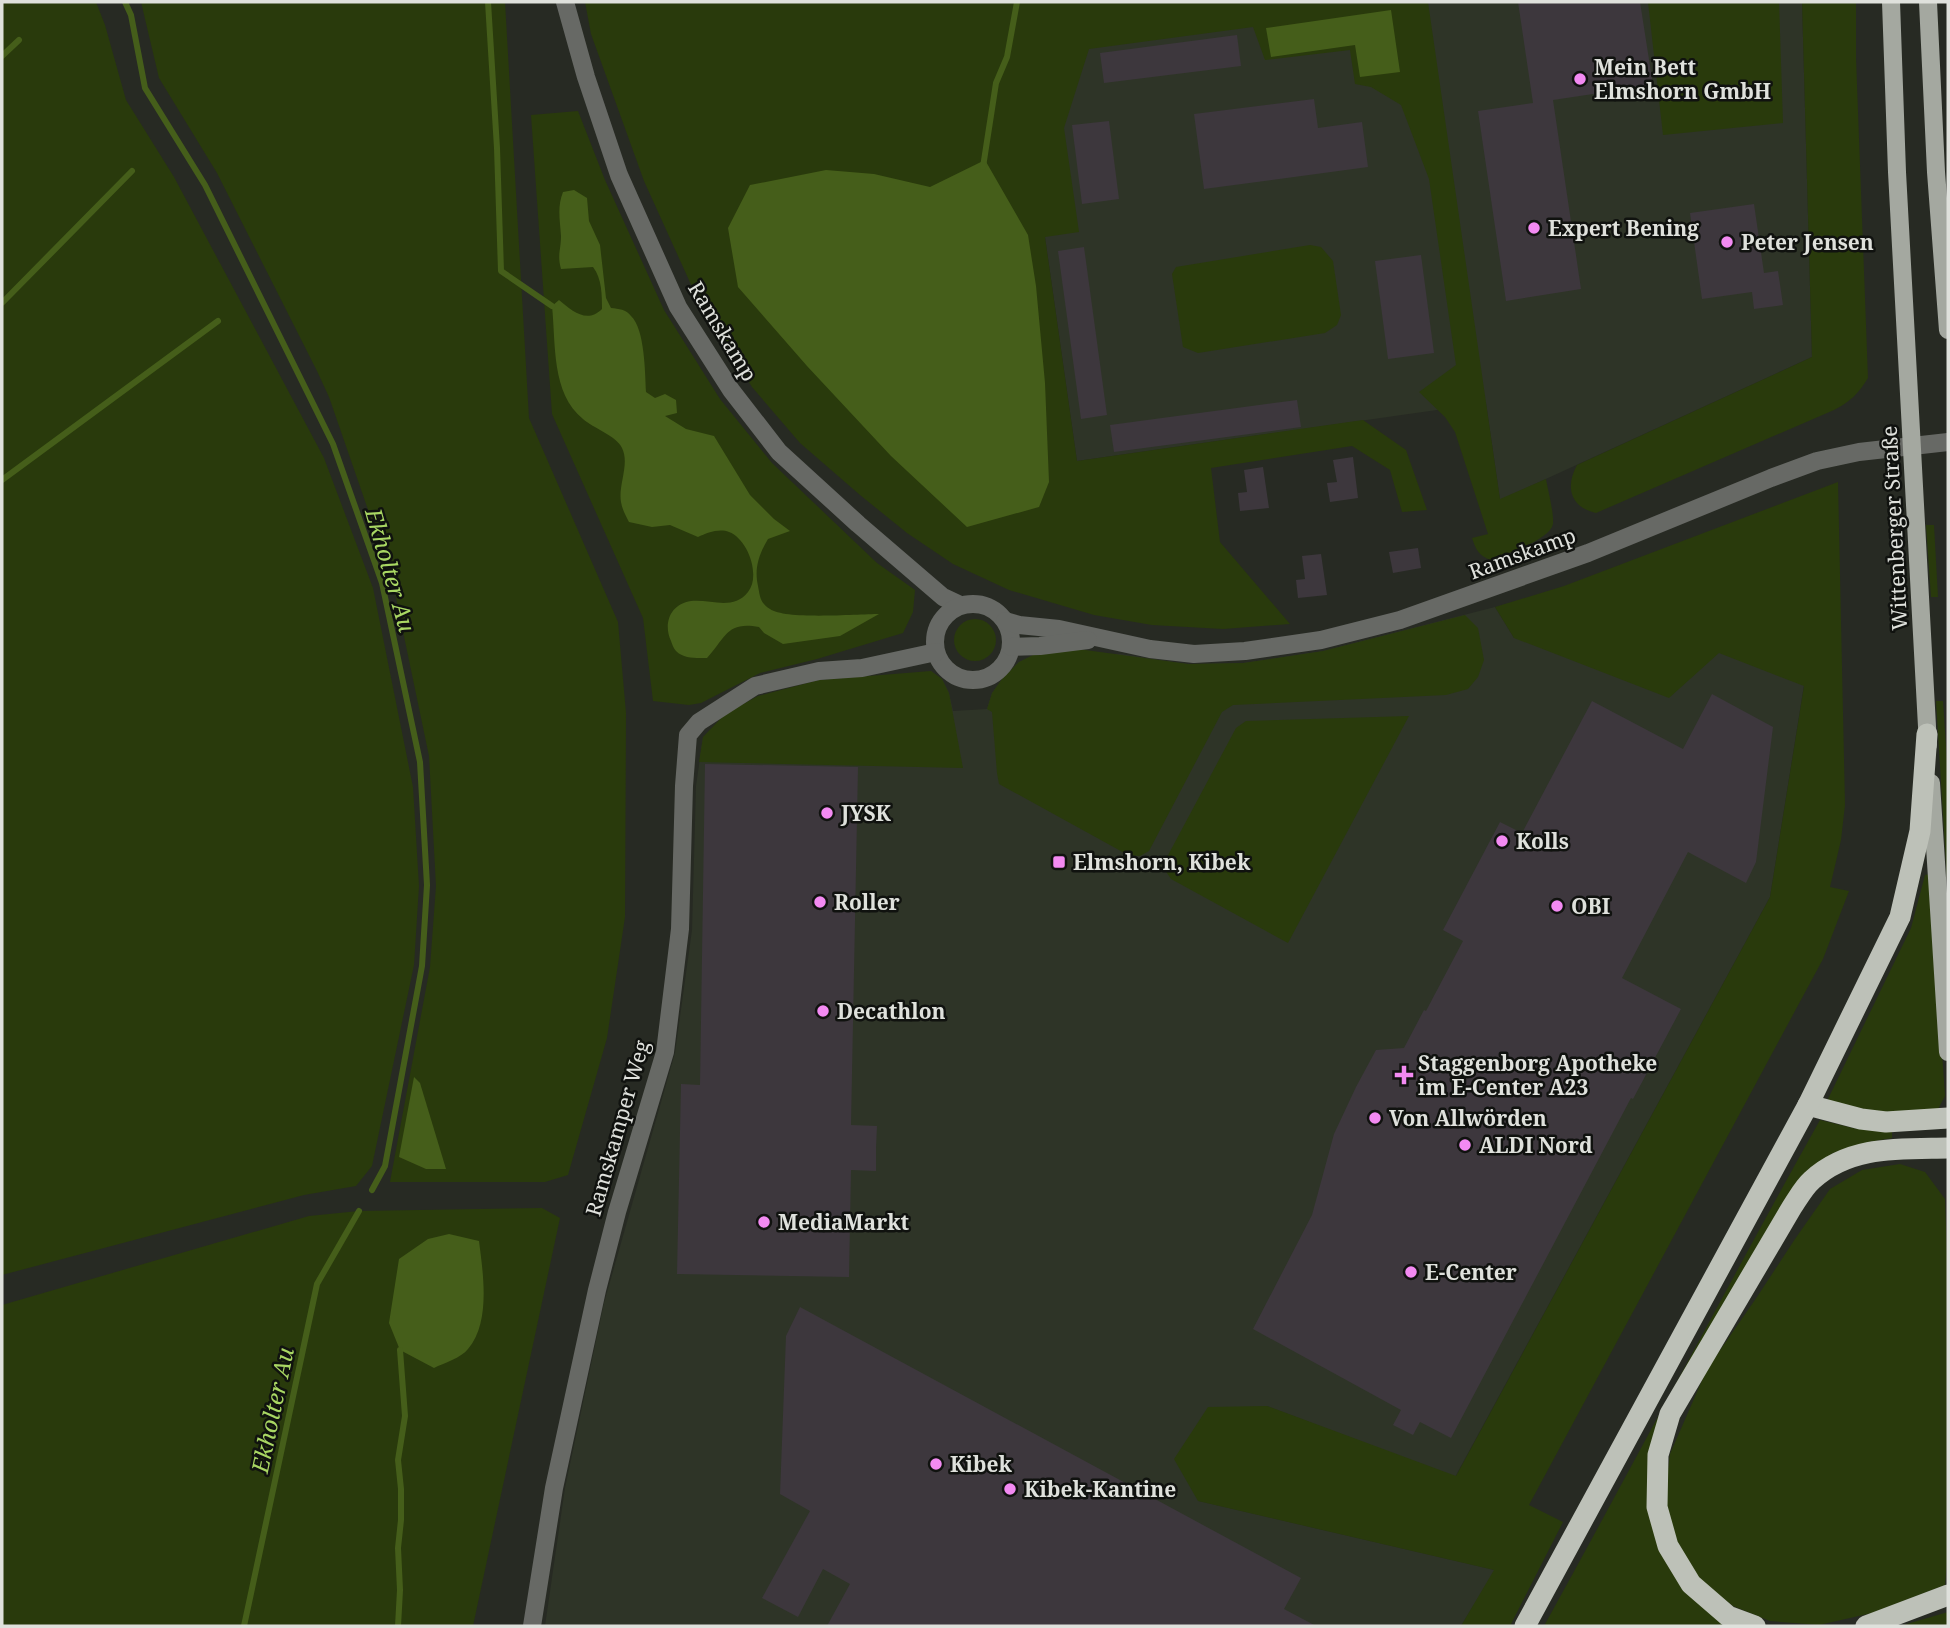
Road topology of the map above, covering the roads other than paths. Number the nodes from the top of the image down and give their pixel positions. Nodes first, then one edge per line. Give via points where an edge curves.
1 (565, 2) edge
2 (1891, 2) edge
3 (1928, 2) edge
4 (1948, 330) edge
5 (1948, 442) edge
6 (1912, 446) junction
7 (960, 606) junction
8 (1005, 621) junction
9 (1101, 639) junction
10 (1011, 648) junction
11 (936, 652) junction
12 (1927, 734) junction
13 (1948, 1052) edge
14 (1808, 1105) junction
15 (1948, 1118) edge
16 (1948, 1148) edge
17 (1948, 1595) edge
18 (532, 1626) edge
19 (1525, 1626) edge
20 (1755, 1626) edge
21 (1866, 1626) edge

1 - 7 street, Ramskamp via 619,175 678,307 731,390 779,452 943,597
2 - 6 main road, Wittenberger Straße
3 - 4 main road
5 - 6 street, Ramskamp
6 - 9 street, Ramskamp via 1817,461 1588,554 1400,620 1321,640 1194,654
6 - 12 main road, Wittenberger Straße
7 - 8 street, Ramskamp via 985,605
7 - 11 street via 939,624
8 - 9 street, Ramskamp
8 - 10 street
9 - 10 street, Ramskamp
10 - 11 street via 1006,662 982,680 953,675
11 - 18 street, Ramskamper Weg via 862,668 819,670 755,686 699,722 688,735 680,929 665,1052 597,1290 554,1488
12 - 13 main road, Wittenberger Straße
12 - 14 highway via 1920,831 1900,916
14 - 15 highway via 1886,1122
14 - 19 highway
16 - 20 highway via 1882,1149 1854,1156 1811,1181 1671,1414 1658,1455 1657,1507 1668,1546 1691,1584 1728,1616
17 - 21 highway

